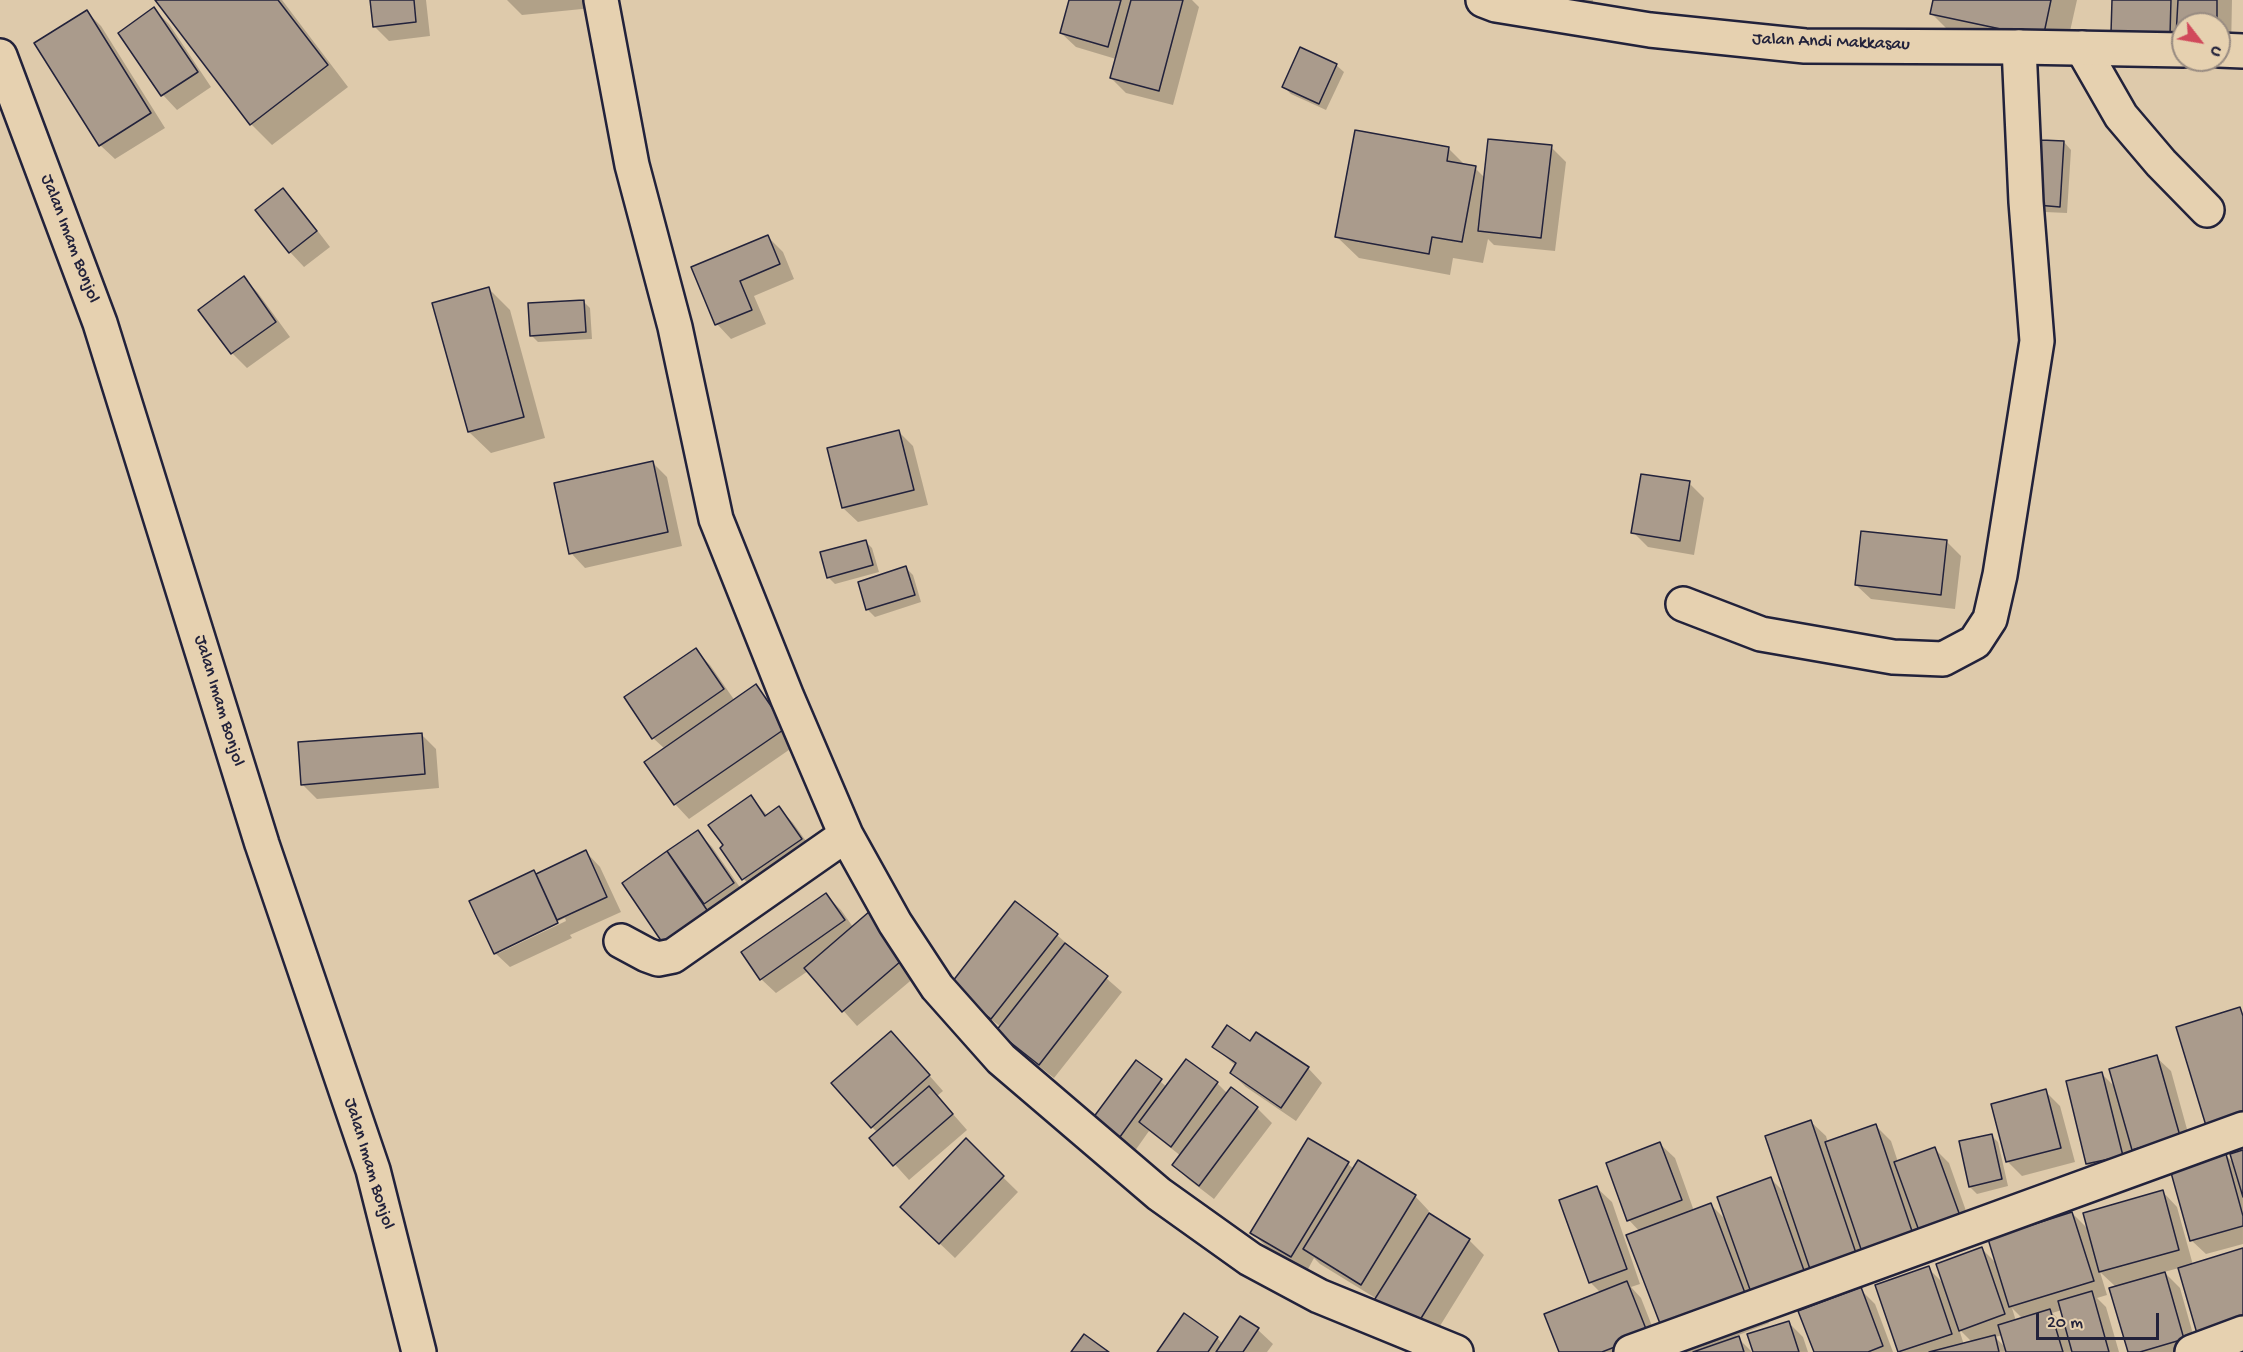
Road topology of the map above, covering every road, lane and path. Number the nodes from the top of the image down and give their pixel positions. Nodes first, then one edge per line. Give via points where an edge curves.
1 (601, 0) edge
2 (1483, 0) edge
3 (2019, 46) junction
4 (2082, 48) junction
5 (2171, 50) edge
6 (0, 56) edge
7 (2207, 210) dead end
8 (1683, 604) dead end
9 (846, 835) junction
10 (621, 941) dead end
11 (2243, 1129) edge
12 (2243, 1333) edge
13 (419, 1352) edge
14 (1456, 1352) edge
15 (1631, 1352) edge
16 (2192, 1352) edge

1 - 9 street via 632,165 675,327 716,519
2 - 3 street, Jalan Andi Makkasau via 1650,30 1805,46
3 - 4 street, Jalan Andi Makkasau
3 - 8 street via 2037,341 1990,619 1975,642 1942,659 1893,657 1761,634
4 - 5 street, Jalan Andi Makkasau
4 - 7 street via 2121,116
6 - 13 street, Jalan Imam Bonjol via 100,323 262,844 373,1170
9 - 10 street via 673,956 647,955
9 - 14 street via 895,923 937,987 1001,1059 1150,1186 1250,1259 1319,1296
11 - 15 street
12 - 16 street

